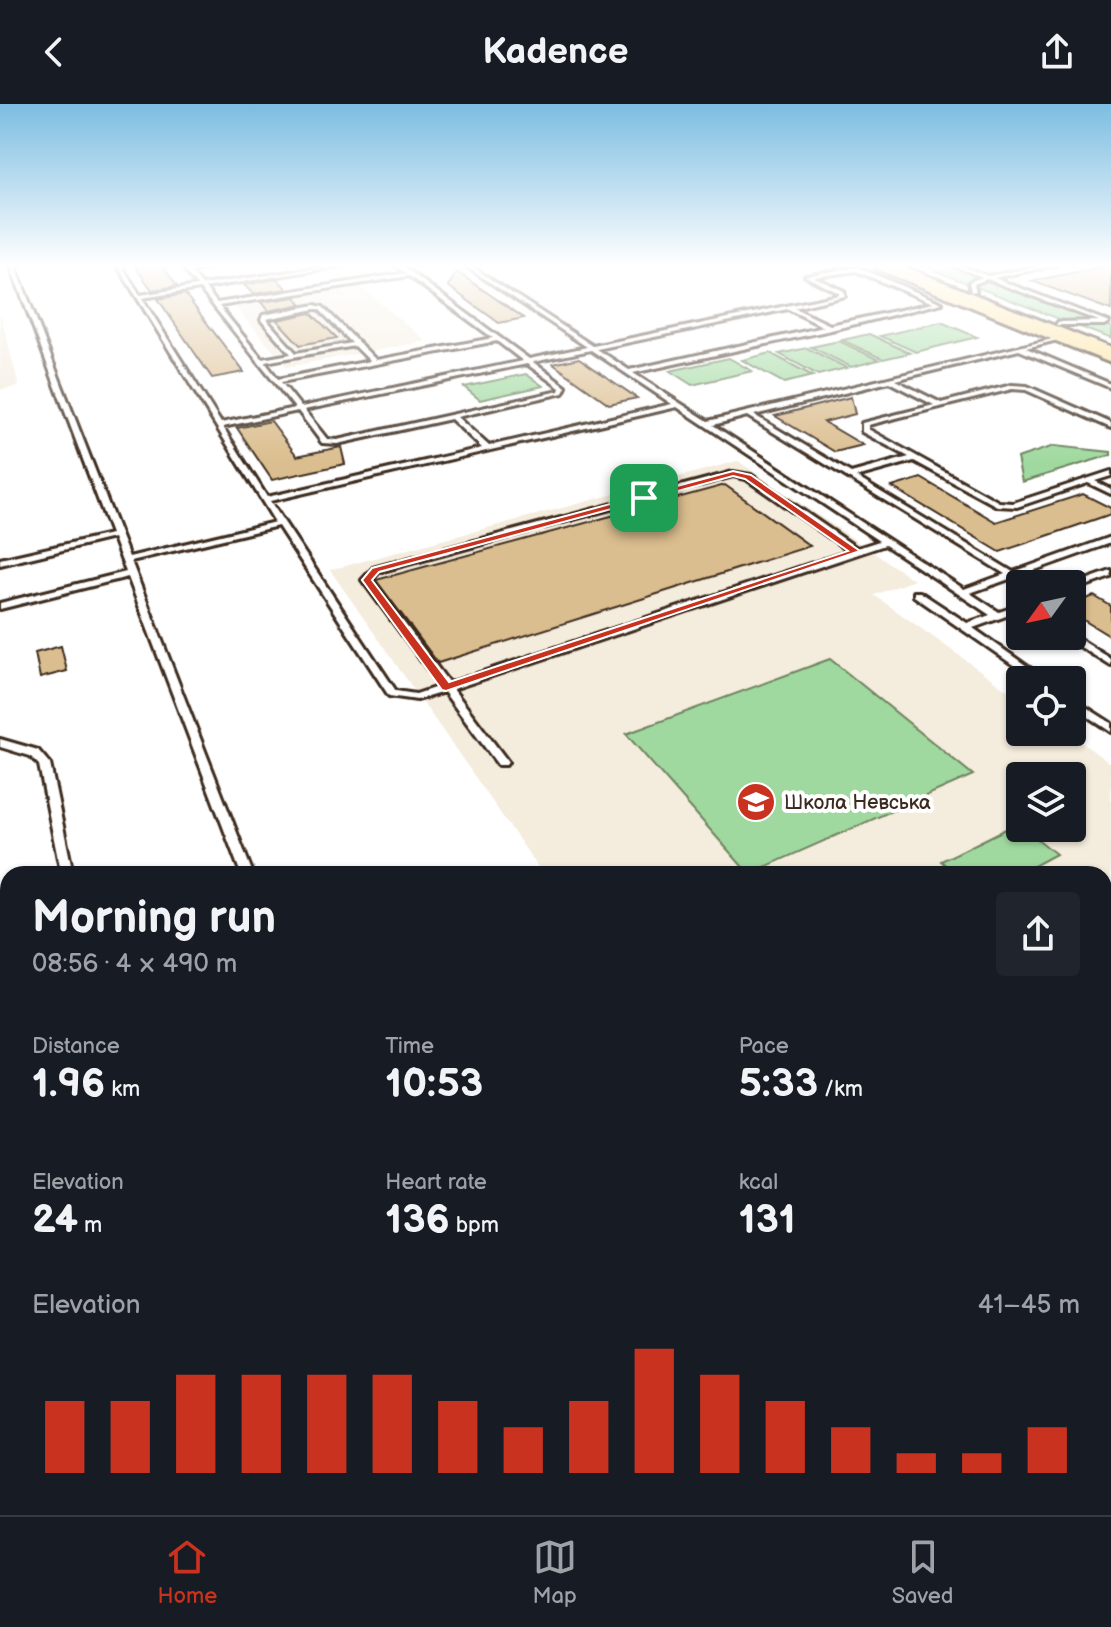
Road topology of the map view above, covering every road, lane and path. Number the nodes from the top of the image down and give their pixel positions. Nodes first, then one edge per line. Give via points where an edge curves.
1 (38, 331) edge
2 (159, 331) edge
3 (237, 331) edge
4 (274, 331) edge
5 (343, 331) edge
6 (487, 331) edge
7 (565, 331) edge
8 (671, 331) edge
9 (818, 331) edge
10 (1058, 331) edge
11 (1062, 331) edge
12 (1063, 331) edge
13 (498, 339) junction
14 (357, 344) junction
15 (1111, 345) edge
16 (1020, 348) junction
17 (594, 350) junction
18 (295, 355) junction
19 (1111, 356) edge
20 (261, 361) junction
21 (375, 363) junction
22 (530, 363) junction
23 (627, 372) junction
24 (890, 380) junction
25 (277, 381) junction
26 (1111, 386) edge
27 (677, 405) junction
28 (940, 405) junction
29 (300, 410) junction
30 (748, 414) junction
31 (452, 416) junction
32 (706, 424) junction
33 (218, 426) junction
34 (1111, 426) edge
35 (488, 449) junction
36 (915, 458) junction
37 (1111, 473) edge
38 (850, 476) junction
39 (1089, 481) junction
40 (1111, 492) edge
41 (265, 500) junction
42 (280, 523) junction
43 (117, 535) junction
44 (1111, 540) edge
45 (885, 542) junction
46 (855, 551) junction
47 (126, 560) junction
48 (0, 562) edge
49 (1026, 570) edge
50 (1006, 571) edge
51 (132, 573) junction
52 (1006, 577) edge
53 (1109, 577) edge
54 (1086, 584) edge
55 (962, 593) junction
56 (917, 594) dead end
57 (0, 606) edge
58 (1006, 613) edge
59 (998, 616) junction
60 (966, 627) junction
61 (1086, 647) edge
62 (1111, 663) edge
63 (1022, 666) edge
64 (446, 687) junction
65 (1086, 711) edge
66 (1111, 728) edge
67 (0, 743) edge
68 (502, 762) dead end
69 (65, 866) edge
70 (244, 866) edge

1 - 43 lane
2 - 33 lane
3 - 20 lane
4 - 18 lane
5 - 14 lane
6 - 13 lane
7 - 17 lane
8 - 17 lane
9 - 23 lane
10 - 16 lane
11 - 19 highway
12 - 15 highway
13 - 21 lane
13 - 22 lane
14 - 18 lane
14 - 21 lane
16 - 24 lane
16 - 26 lane
17 - 22 lane
17 - 23 lane
18 - 20 lane
20 - 25 lane
21 - 25 lane
22 - 29 lane
22 - 31 lane via 564,388 561,392
23 - 27 lane
24 - 28 lane
24 - 30 lane
25 - 29 lane
27 - 32 lane
27 - 35 lane
28 - 34 lane via 1027,388
28 - 36 lane via 864,424 865,430
29 - 31 lane via 325,441 337,442
29 - 33 lane
30 - 32 lane
30 - 38 lane
31 - 35 lane
32 - 45 lane
33 - 41 lane
35 - 41 lane
36 - 38 lane
36 - 39 lane via 997,504 1014,505
37 - 39 lane
38 - 50 lane
39 - 40 lane
41 - 42 lane
42 - 47 lane
42 - 64 lane via 393,694 417,697
43 - 47 lane
43 - 48 lane
44 - 49 lane
45 - 46 lane
45 - 55 lane
46 - 64 lane
46 - 64 lane via 748,477 733,474 376,570 367,580
47 - 51 lane
51 - 57 lane
51 - 70 lane
52 - 55 lane
53 - 54 lane
55 - 59 lane
56 - 60 lane
58 - 59 lane
59 - 60 lane
60 - 63 lane
61 - 62 lane
64 - 68 lane
65 - 66 lane
67 - 69 lane via 34,753 44,764

